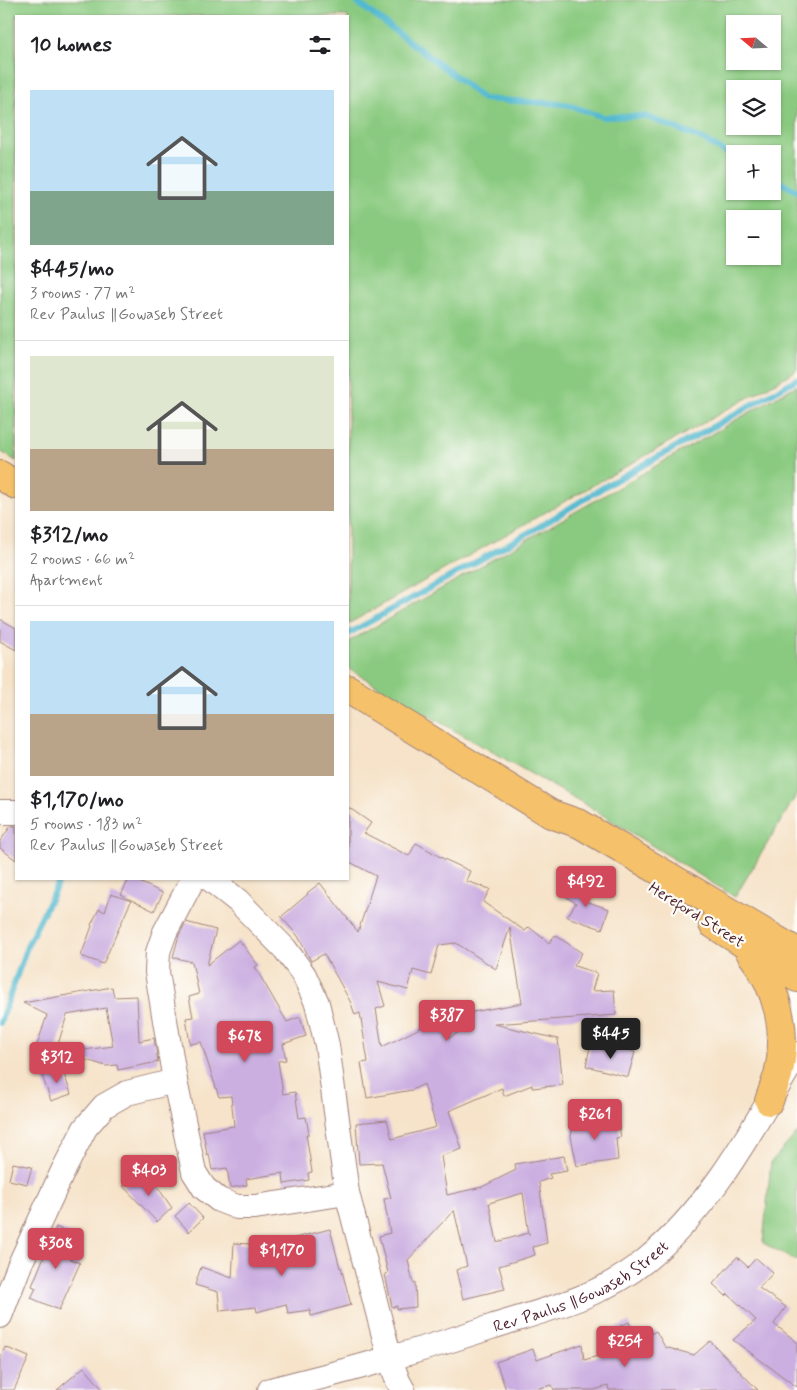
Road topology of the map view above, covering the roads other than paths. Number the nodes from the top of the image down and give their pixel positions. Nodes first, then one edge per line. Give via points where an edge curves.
1 (0, 475) edge
2 (15, 484) edge
3 (349, 689) edge
4 (0, 812) edge
5 (15, 812) edge
6 (551, 814) junction
7 (192, 880) edge
8 (211, 880) edge
9 (744, 943) junction
10 (797, 952) edge
11 (797, 978) edge
12 (797, 1054) edge
13 (797, 1077) edge
14 (175, 1081) junction
15 (766, 1105) junction
16 (347, 1193) junction
17 (0, 1316) edge
18 (390, 1359) junction
19 (270, 1390) edge
20 (403, 1390) edge

1 - 2 main road
3 - 6 main road, Hereford Street
4 - 5 street
6 - 9 main road, Hereford Street via 572,836
6 - 10 main road, Hereford Street via 580,824
7 - 14 street via 158,952 157,972
8 - 16 street via 238,901 285,949 304,975 317,1003 327,1045
9 - 11 main road, Hereford Street
9 - 15 main road via 769,981 782,1026 778,1074
12 - 15 street, Rev Paulus ǁGowaseb Street
13 - 15 main road
14 - 16 street via 194,1172 204,1188 219,1200 237,1207 255,1207
14 - 17 street via 127,1092 104,1106 85,1128 20,1264
15 - 18 street, Rev Paulus ǁGowaseb Street via 722,1176 691,1217 646,1261 620,1279 560,1306
16 - 18 street
18 - 19 street, Rev Paulus ǁGowaseb Street
18 - 20 street

